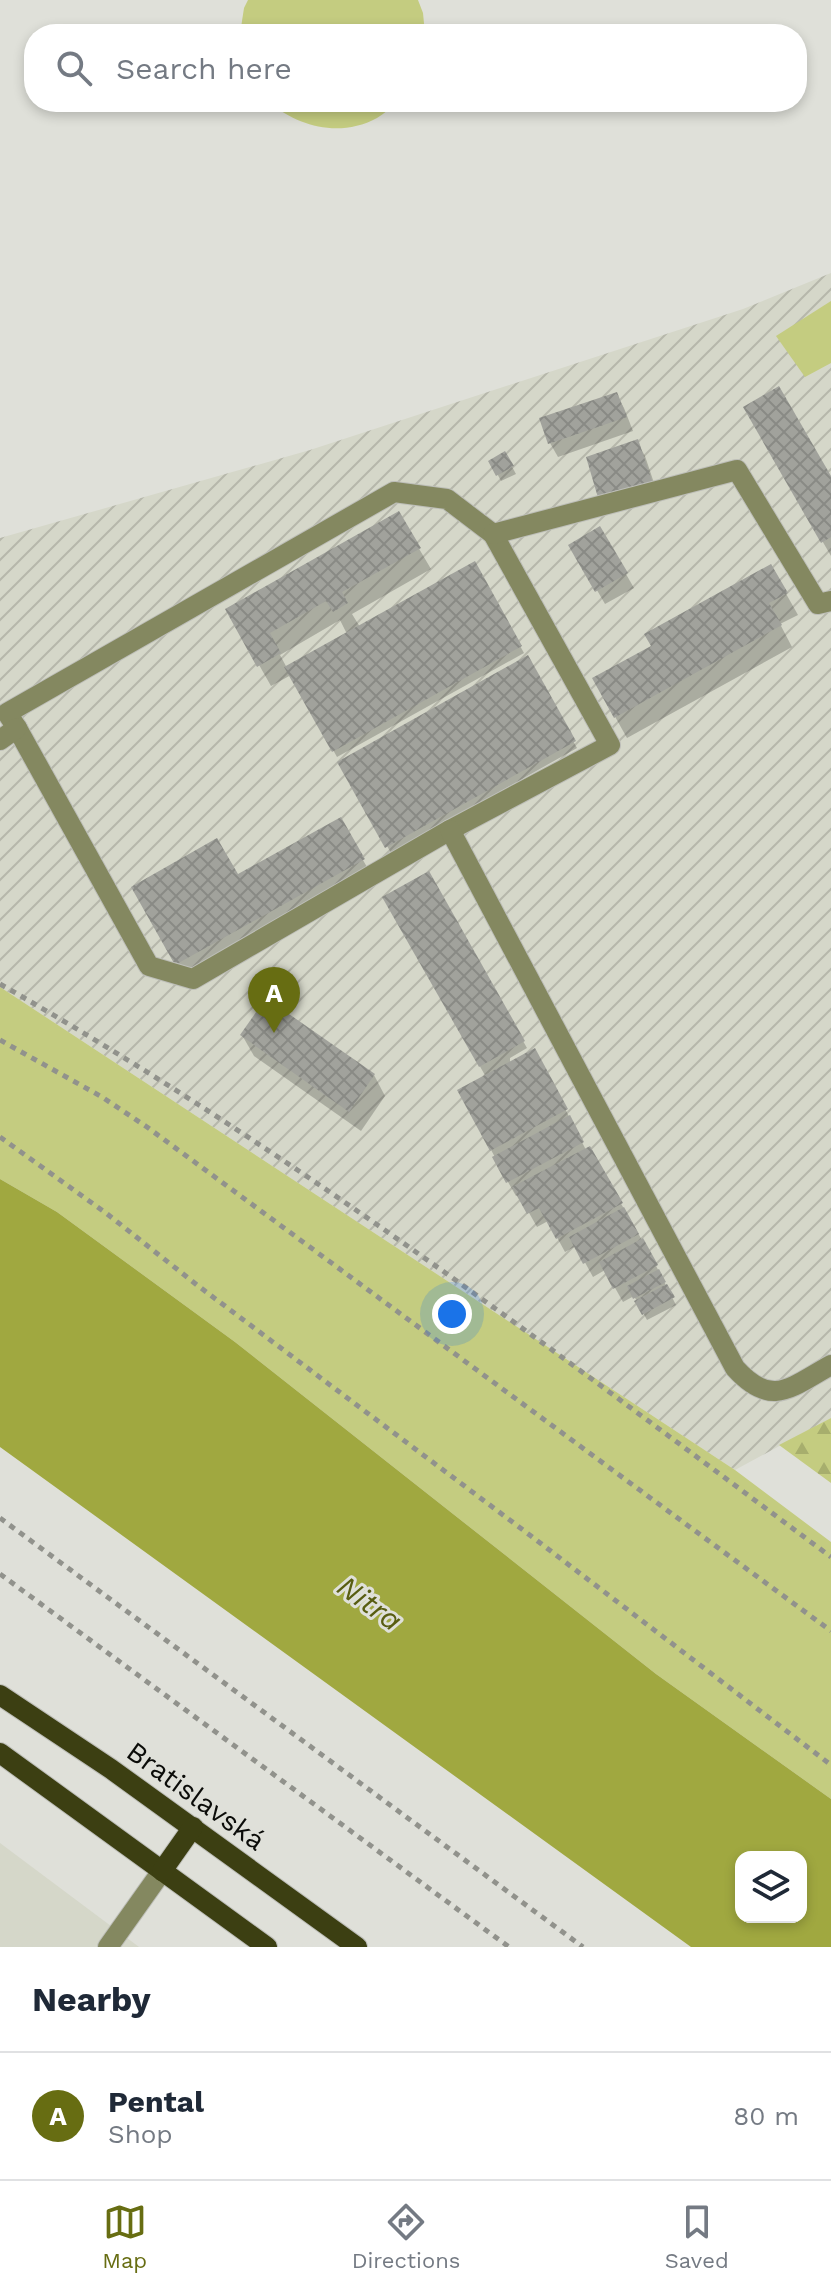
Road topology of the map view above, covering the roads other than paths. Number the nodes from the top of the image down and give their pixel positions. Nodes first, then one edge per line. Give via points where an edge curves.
1 (493, 534) junction
2 (831, 601) edge
3 (17, 728) junction
4 (0, 740) edge
5 (450, 830) junction
6 (831, 1365) edge
7 (0, 1695) edge
8 (0, 1753) edge
9 (193, 1827) junction
10 (162, 1871) junction
11 (108, 1947) edge
12 (267, 1947) edge
13 (357, 1947) edge

1 - 2 lane via 737,470 818,604
1 - 3 lane via 447,499 394,492 7,713
1 - 5 lane via 610,745
3 - 4 lane
3 - 5 lane via 149,966 193,979
5 - 6 lane via 735,1368 756,1388 777,1392
7 - 9 main road, Bratislavská
8 - 10 main road
9 - 10 main road
9 - 13 main road, Bratislavská
10 - 11 lane
10 - 12 main road

